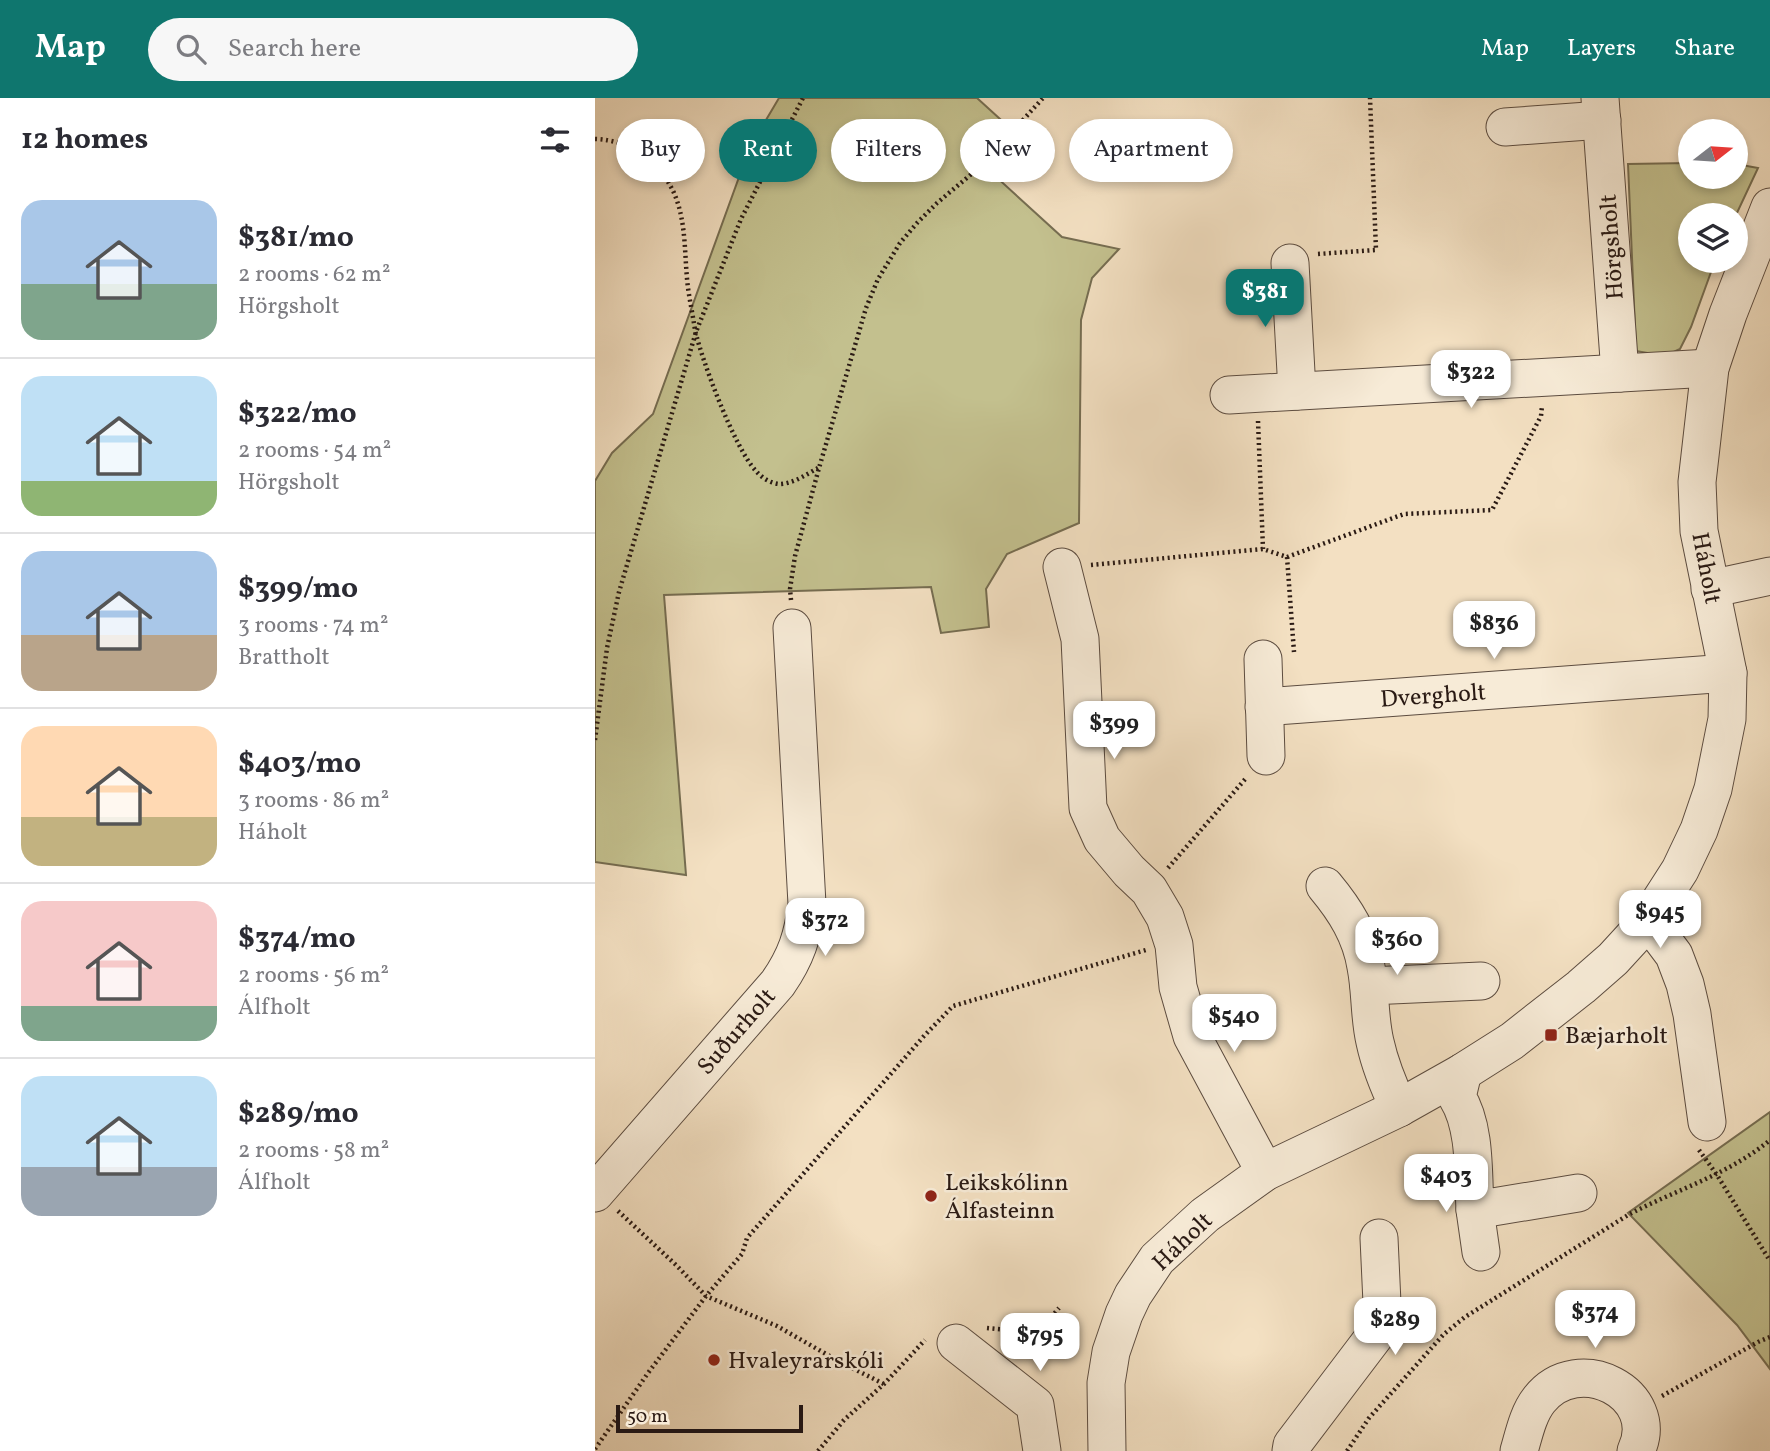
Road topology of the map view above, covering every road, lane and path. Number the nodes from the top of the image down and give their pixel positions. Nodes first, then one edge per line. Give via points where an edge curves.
1 (803, 98) edge
2 (1043, 98) edge
3 (1370, 98) edge
4 (1601, 109) edge
5 (1505, 127) dead end
6 (595, 139) edge
7 (1770, 207) edge
8 (1290, 263) joint
9 (696, 332) junction
10 (1710, 368) junction
11 (1620, 373) junction
12 (1544, 377) junction
13 (1297, 391) junction
14 (1243, 394) joint
15 (819, 468) junction
16 (1263, 549) junction
17 (1287, 557) junction
18 (1062, 568) joint
19 (1770, 576) edge
20 (1710, 589) junction
21 (792, 628) joint
22 (1263, 659) dead end
23 (1728, 673) junction
24 (1281, 706) junction
25 (595, 740) edge
26 (1266, 756) joint
27 (1325, 887) dead end
28 (1149, 890) junction
29 (1646, 923) junction
30 (1174, 945) junction
31 (1481, 981) dead end
32 (1369, 986) junction
33 (1463, 1072) junction
34 (1399, 1108) junction
35 (1707, 1122) joint
36 (1770, 1140) edge
37 (1265, 1172) junction
38 (1717, 1175) junction
39 (595, 1193) edge
40 (1578, 1193) dead end
41 (1475, 1210) junction
42 (1379, 1238) dead end
43 (1481, 1252) dead end
44 (1770, 1262) edge
45 (706, 1296) junction
46 (1770, 1337) edge
47 (956, 1343) dead end
48 (884, 1384) dead end
49 (1637, 1410) junction
50 (595, 1449) edge
51 (1042, 1451) edge
52 (1107, 1451) edge
53 (1291, 1451) edge
54 (1347, 1451) edge
55 (1519, 1451) edge
56 (1636, 1451) edge

1 - 9 path via 741,219
2 - 15 path via 981,166 917,223 885,267 866,308
3 - 8 path via 1375,250 1309,254
4 - 5 street, Hörgsholt
4 - 11 street, Hörgsholt
6 - 9 path via 640,152 671,188 681,212
7 - 10 street, Háholt
8 - 13 street
9 - 15 path via 729,422 755,471 780,484
9 - 25 path via 619,592
10 - 11 street
10 - 20 street, Háholt via 1696,482
11 - 12 street
12 - 13 street
12 - 17 path via 1541,416 1492,510 1404,514
13 - 14 street
14 - 16 path
15 - 21 path via 790,589
16 - 17 path
16 - 18 path
17 - 24 path
18 - 28 street via 1080,639 1088,808 1102,839
19 - 20 street
20 - 23 street, Háholt
21 - 39 street, Suðurholt via 807,904 799,946 778,983
22 - 24 street
23 - 24 street, Dvergholt
23 - 29 street, Háholt via 1727,719 1713,789 1680,870
24 - 26 street
26 - 28 path
27 - 32 street via 1353,925
28 - 30 street
29 - 33 street, Háholt via 1581,987
29 - 35 street via 1674,954 1685,984
30 - 37 street via 1178,987 1192,1036
30 - 45 path via 1138,951 953,1006 747,1238 742,1254
31 - 32 street
32 - 34 street via 1375,1041
33 - 34 street, Háholt
33 - 41 street via 1457,1097 1470,1134
34 - 37 street, Háholt
35 - 38 path via 1699,1149
36 - 38 path
37 - 52 street, Háholt via 1205,1215 1157,1259 1133,1295 1111,1352
38 - 44 path
38 - 54 path via 1628,1215 1465,1317 1444,1334 1369,1418
39 - 45 path
40 - 41 street
41 - 43 street
42 - 53 street via 1383,1325
45 - 48 path via 777,1326
45 - 50 path
46 - 49 path
47 - 51 street via 1035,1405
49 - 55 street via 1614,1385 1581,1377 1564,1381 1538,1401
49 - 56 street

